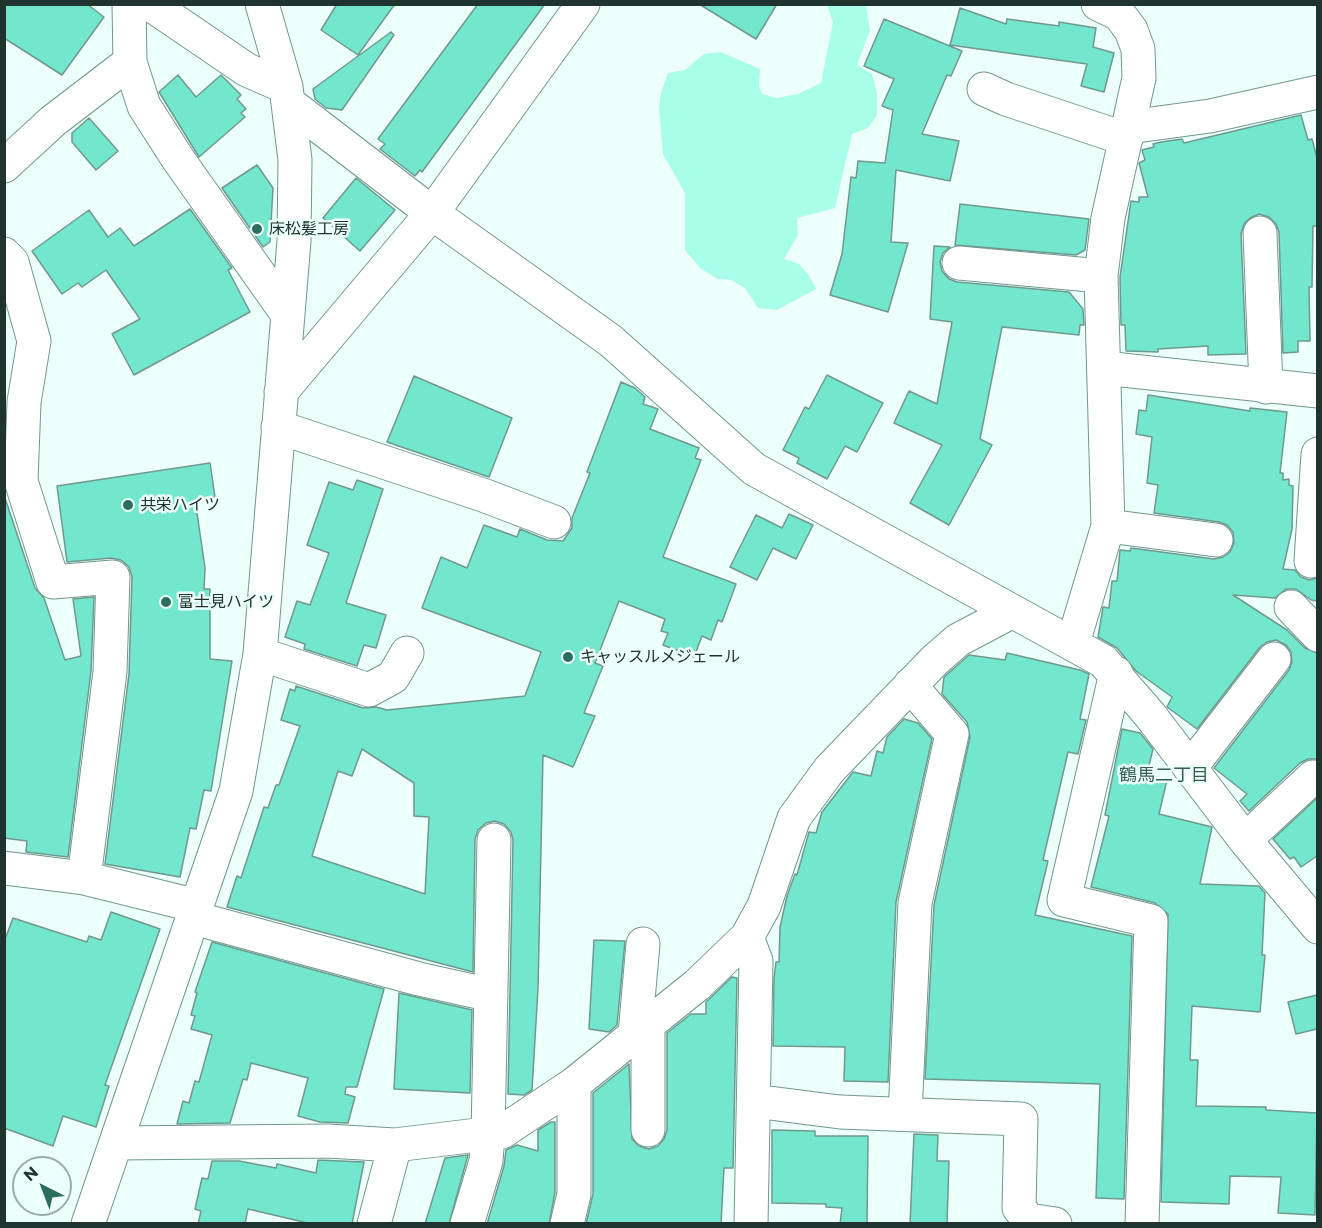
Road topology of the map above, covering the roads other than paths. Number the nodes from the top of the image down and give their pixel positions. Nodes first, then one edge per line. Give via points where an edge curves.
1 (129, 4) edge
2 (150, 4) edge
3 (262, 4) edge
4 (583, 4) edge
5 (1098, 4) edge
6 (130, 62) junction
7 (984, 89) dead end
8 (1317, 92) edge
9 (288, 96) junction
10 (1128, 133) junction
11 (4, 166) edge
12 (432, 213) junction
13 (1260, 233) dead end
14 (4, 254) edge
15 (960, 263) dead end
16 (1101, 276) junction
17 (288, 315) junction
18 (1104, 368) junction
19 (1266, 387) junction
20 (1317, 391) edge
21 (280, 392) junction
22 (278, 427) junction
23 (1317, 454) edge
24 (13, 483) edge
25 (554, 522) dead end
26 (1108, 526) junction
27 (1216, 540) dead end
28 (1311, 561) dead end
29 (1291, 607) dead end
30 (1011, 612) junction
31 (1317, 635) edge
32 (1073, 643) junction
33 (407, 653) dead end
34 (260, 654) junction
35 (1274, 659) dead end
36 (1116, 674) junction
37 (910, 686) junction
38 (1190, 768) junction
39 (1313, 777) dead end
40 (494, 840) dead end
41 (1245, 840) junction
42 (4, 867) edge
43 (84, 878) junction
44 (195, 912) junction
45 (1317, 927) edge
46 (747, 937) junction
47 (643, 944) dead end
48 (491, 994) junction
49 (641, 1029) junction
50 (574, 1084) junction
51 (754, 1101) junction
52 (905, 1114) junction
53 (648, 1130) dead end
54 (488, 1135) junction
55 (117, 1143) junction
56 (395, 1145) junction
57 (88, 1224) edge
58 (374, 1224) edge
59 (467, 1224) edge
60 (567, 1224) edge
61 (751, 1224) edge
62 (1055, 1224) edge
63 (1142, 1224) edge

1 - 6 street
2 - 9 street
3 - 9 street
4 - 12 street
5 - 10 street via 1119,14 1138,49 1139,78
6 - 11 street via 53,121
6 - 17 street via 144,105
7 - 10 street via 1006,99
8 - 10 street
9 - 12 street
9 - 17 street via 296,160
10 - 16 street via 1108,218
12 - 21 street
12 - 30 street via 611,341 754,469
13 - 19 street
14 - 24 street via 12,262 34,341
15 - 16 street
16 - 18 street
17 - 21 street
18 - 19 street
18 - 26 street
19 - 20 street
21 - 22 street
22 - 25 street
22 - 34 street
23 - 28 street
24 - 43 street via 53,582 113,577 110,672
26 - 27 street
26 - 32 street
29 - 31 street
30 - 32 street
30 - 37 street via 958,640
32 - 36 street
33 - 34 street via 393,677 369,690
34 - 44 street via 236,791
35 - 38 street
36 - 38 street
36 - 63 street via 1064,900 1151,921
37 - 46 street via 829,770 794,818 764,906
37 - 52 street via 952,734 915,903
38 - 41 street
39 - 41 street
40 - 48 street
41 - 45 street
42 - 43 street
43 - 44 street
44 - 48 street via 398,973
44 - 55 street
46 - 49 street via 697,985
46 - 51 street via 756,961
47 - 49 street
48 - 54 street
49 - 50 street
49 - 53 street
50 - 54 street via 502,1132
50 - 60 street via 574,1194
51 - 52 street via 840,1112
51 - 61 street
52 - 62 street via 1021,1119 1019,1208 1029,1220
54 - 56 street
54 - 59 street via 486,1161
55 - 56 street via 328,1141
55 - 57 street
56 - 58 street

